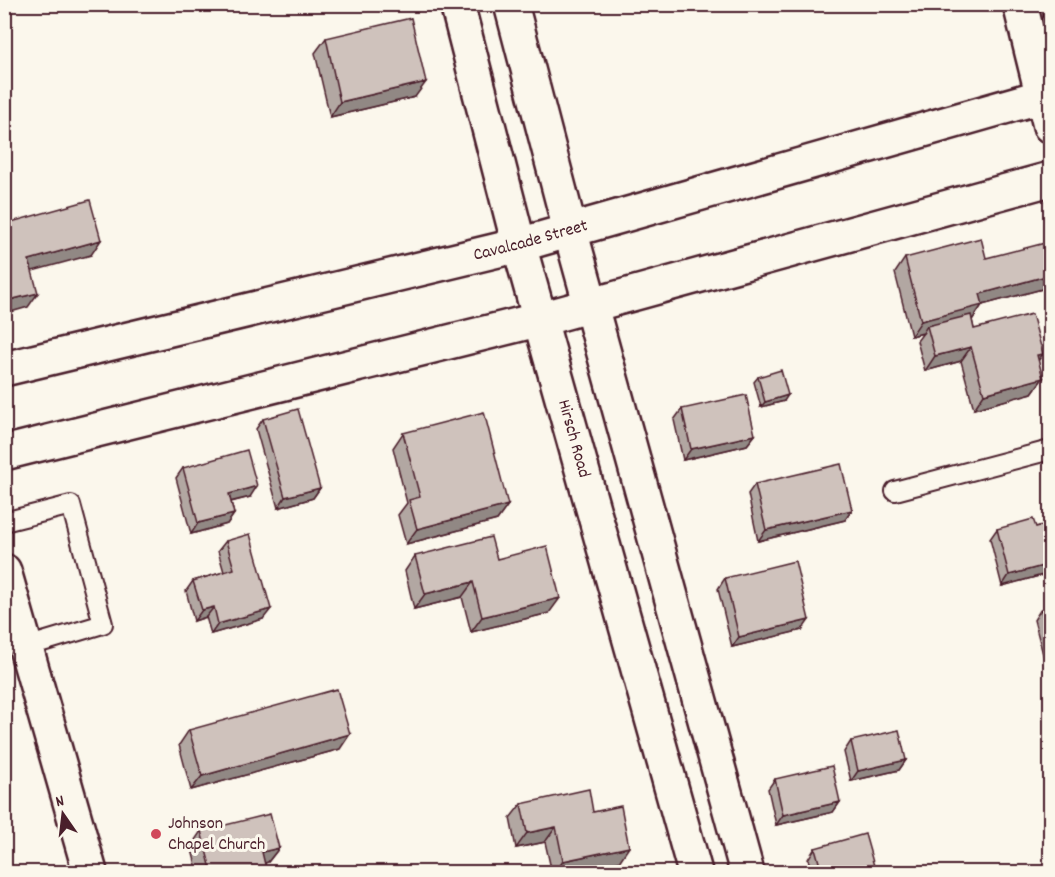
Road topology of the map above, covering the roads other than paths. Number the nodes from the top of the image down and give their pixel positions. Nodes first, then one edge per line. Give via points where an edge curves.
1 (457, 4) edge
2 (511, 4) edge
3 (1020, 4) edge
4 (1048, 105) edge
5 (1050, 179) edge
6 (570, 230) junction
7 (519, 244) junction
8 (591, 305) junction
9 (541, 319) junction
10 (4, 369) edge
11 (1050, 450) edge
12 (4, 453) edge
13 (895, 490) dead end
14 (4, 522) edge
15 (4, 571) edge
16 (26, 646) junction
17 (90, 873) edge
18 (695, 873) edge
19 (747, 873) edge

1 - 7 main road, Hirsch Road
2 - 6 main road
3 - 4 main road
4 - 6 main road, Cavalcade Street
5 - 8 main road
6 - 7 main road, Cavalcade Street
6 - 8 main road
7 - 9 main road, Hirsch Road
7 - 10 main road, Cavalcade Street
8 - 9 main road
8 - 19 main road
9 - 12 main road
9 - 18 main road, Hirsch Road
11 - 13 lane
14 - 16 lane via 72,505 103,624
15 - 16 main road
16 - 17 main road

